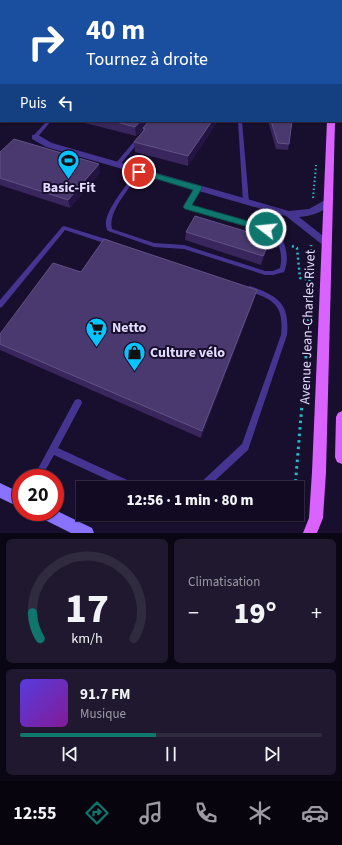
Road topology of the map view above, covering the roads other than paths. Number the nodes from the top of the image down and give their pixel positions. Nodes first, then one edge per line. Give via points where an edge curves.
1 (49, 122) edge
2 (240, 122) edge
3 (331, 122) edge
4 (144, 132) edge
5 (35, 137) joint
6 (117, 165) junction
7 (139, 172) junction
8 (198, 188) junction
9 (246, 202) junction
10 (328, 202) junction
11 (289, 214) junction
12 (327, 243) junction
13 (116, 245) edge
14 (244, 287) edge
15 (0, 304) edge
16 (78, 403) dead end
17 (342, 417) edge
18 (53, 450) junction
19 (342, 457) edge
20 (42, 469) edge
21 (120, 481) edge
22 (209, 481) edge
23 (0, 490) edge
24 (12, 496) edge
25 (62, 521) edge
26 (87, 533) edge
27 (310, 533) edge

1 - 5 lane
2 - 9 lane
3 - 10 main road, Avenue Jean-Charles Rivet
4 - 6 lane
5 - 6 street via 49,145
6 - 7 street
7 - 8 street
7 - 8 lane via 111,212 108,225 110,230 154,245 184,247 265,273 282,270 284,262 277,236 272,232 188,207
8 - 9 street
9 - 11 street
10 - 11 street via 308,214
10 - 12 main road, Avenue Jean-Charles Rivet
11 - 12 street
12 - 27 main road, Avenue Jean-Charles Rivet via 319,472 316,518
13 - 15 lane via 64,228
14 - 22 lane via 266,294 275,300 284,312 284,335 245,447
16 - 18 lane
17 - 19 main road
18 - 20 lane
18 - 21 lane
23 - 24 main road
25 - 26 main road

